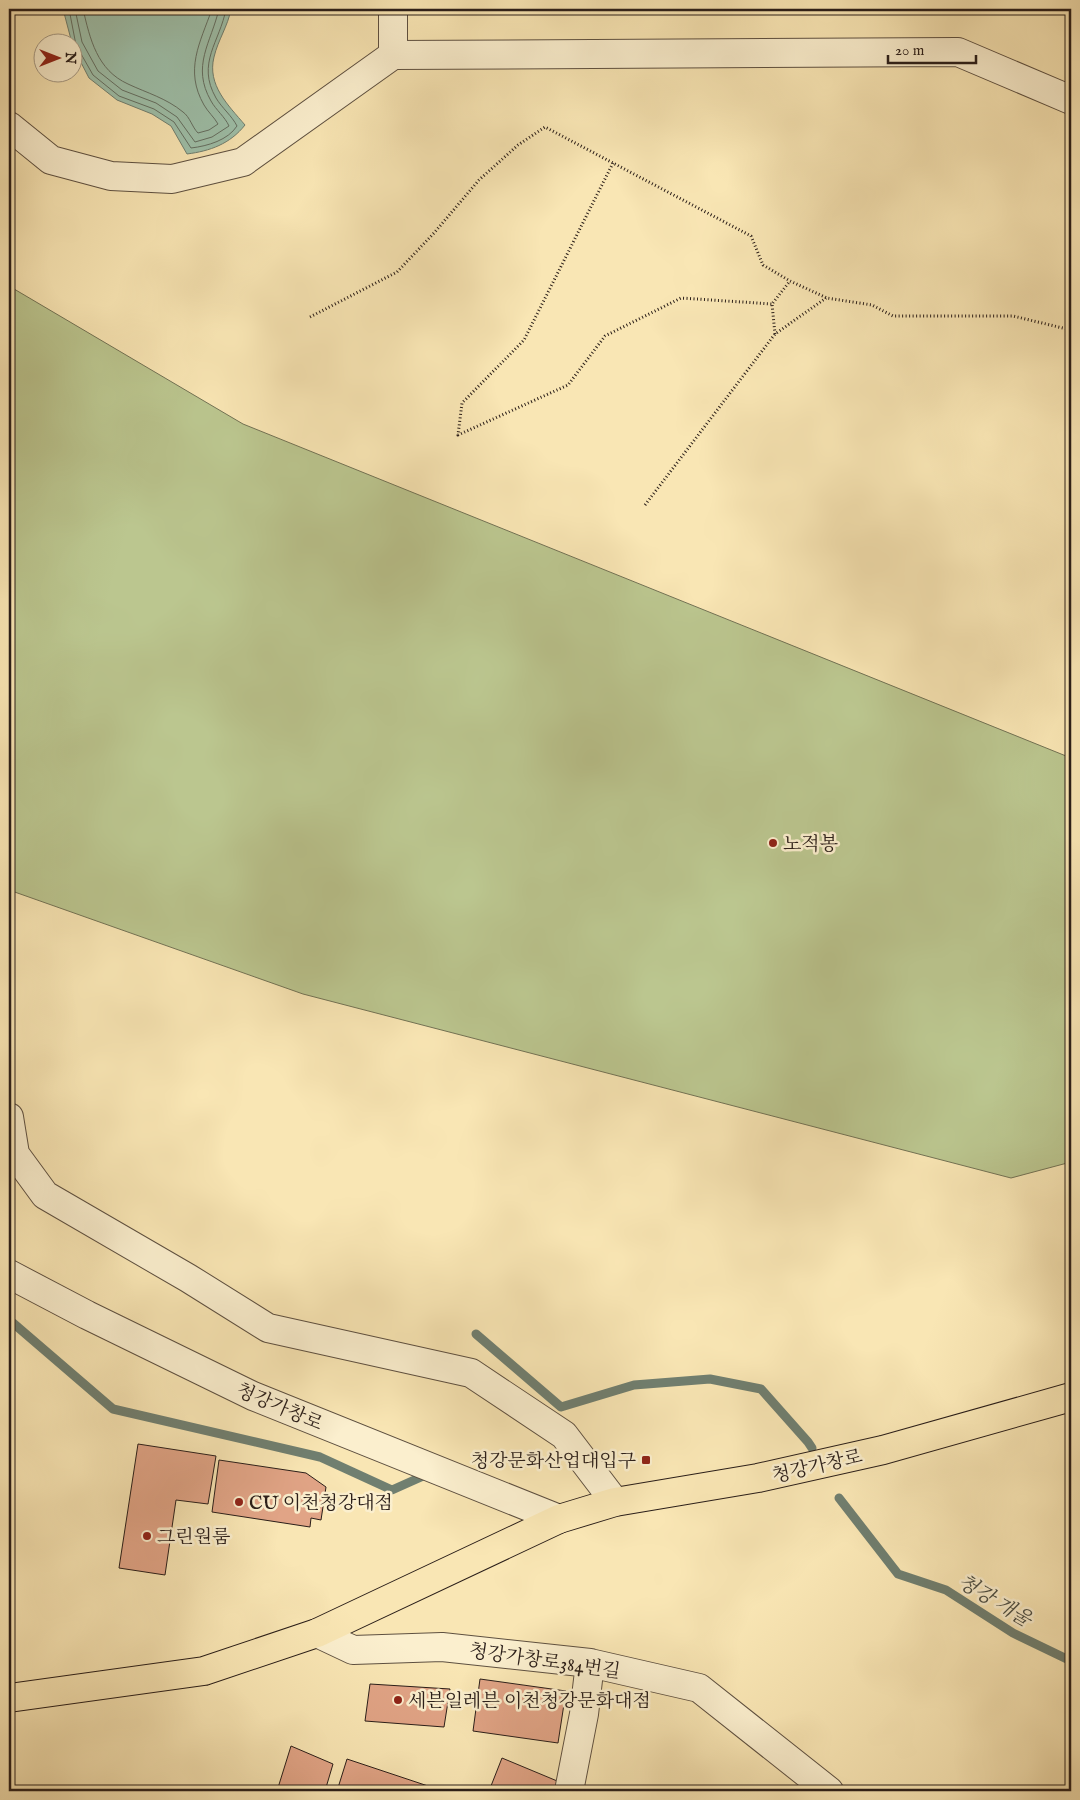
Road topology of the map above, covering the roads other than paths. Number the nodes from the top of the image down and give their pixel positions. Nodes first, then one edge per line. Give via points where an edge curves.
1 (394, 9) edge
2 (393, 55) junction
3 (1071, 100) edge
4 (9, 126) edge
5 (9, 1117) edge
6 (9, 1274) edge
7 (1071, 1397) edge
8 (614, 1502) junction
9 (560, 1520) junction
10 (317, 1633) junction
11 (590, 1663) junction
12 (9, 1698) edge
13 (569, 1791) edge
14 (830, 1791) edge

1 - 2 street
2 - 3 street via 958,52
2 - 4 street via 243,162 172,179 111,176 52,160
5 - 8 street via 15,1154 45,1196 268,1328 471,1373 564,1435
6 - 9 street, 청강가창로 via 253,1396
7 - 8 main road, 청강가창로 via 883,1450 758,1478
8 - 9 main road, 청강가창로
9 - 10 main road, 청강가창로
10 - 11 street, 청강가창로384번길 via 353,1650 442,1647
10 - 12 main road, 청강가창로 via 204,1671
11 - 13 street
11 - 14 street, 청강가창로384번길 via 699,1688

